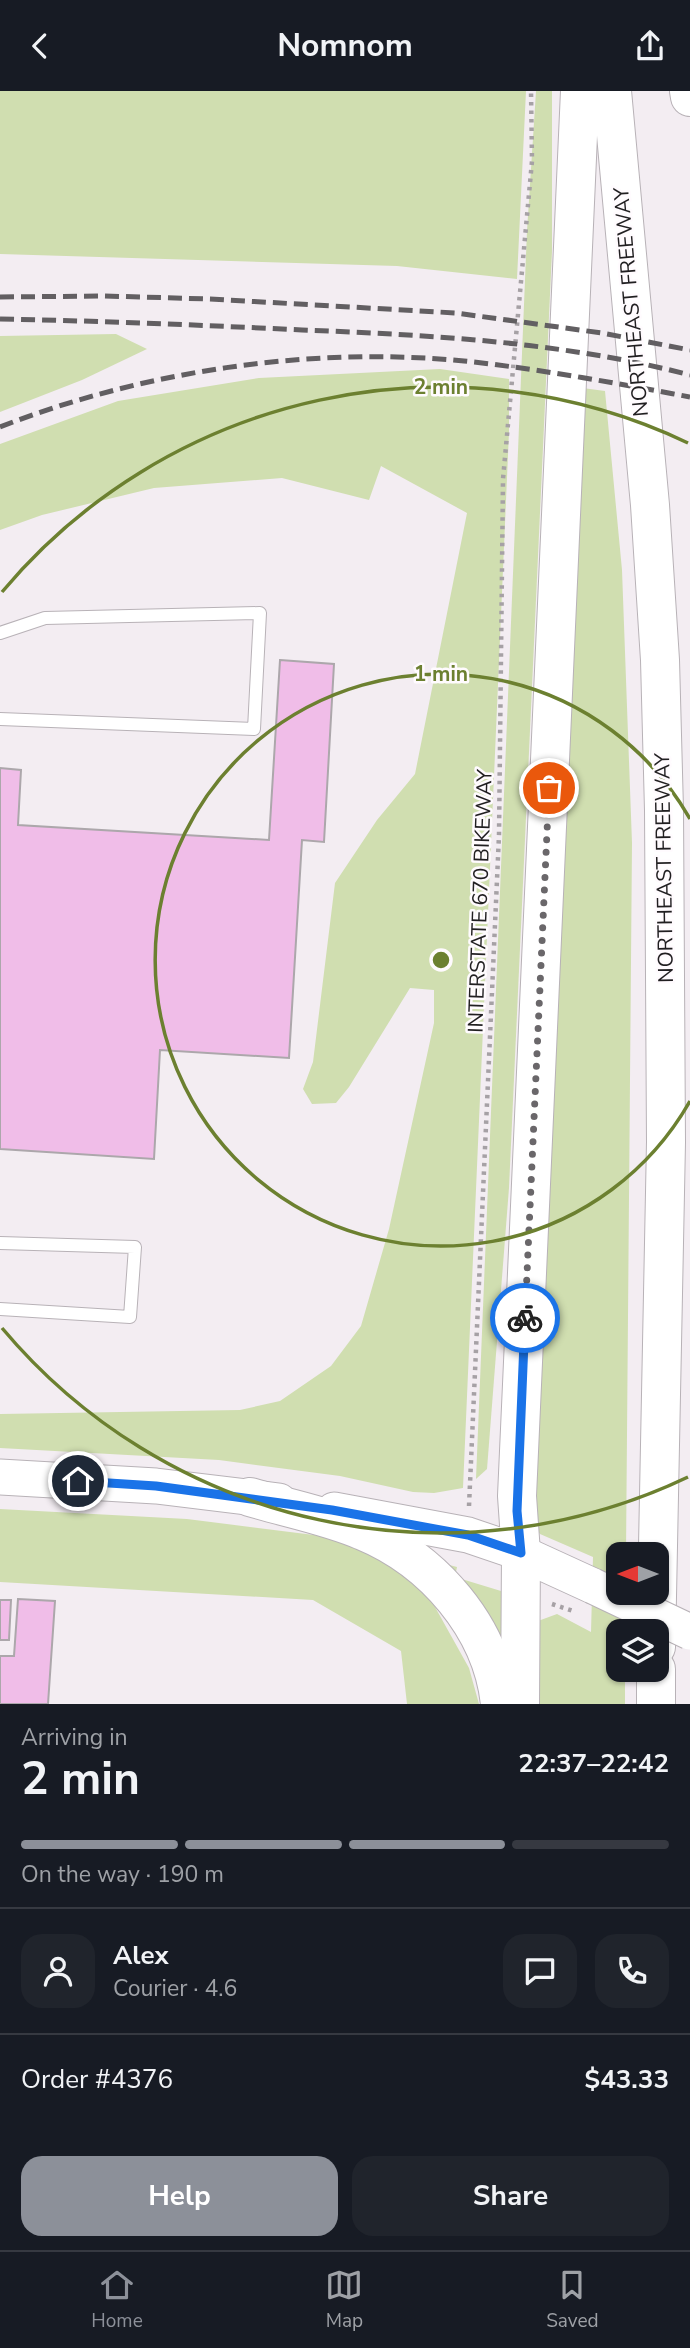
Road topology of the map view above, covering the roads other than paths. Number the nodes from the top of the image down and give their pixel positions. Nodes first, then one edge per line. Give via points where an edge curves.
1 (580, 91) edge
2 (612, 91) edge
3 (690, 91) edge
4 (690, 97) edge
5 (0, 633) edge
6 (0, 719) edge
7 (0, 1243) edge
8 (0, 1308) edge
9 (0, 1477) edge
10 (250, 1497) junction
11 (521, 1553) junction
12 (657, 1619) edge
13 (690, 1632) edge
14 (656, 1682) edge
15 (500, 1704) edge
16 (520, 1704) edge
17 (656, 1704) edge

1 - 11 highway via 517,1496
2 - 12 highway, NORTHEAST FREEWAY via 650,505 664,796 666,1142
3 - 4 highway
5 - 6 lane via 45,618 260,613 254,729
7 - 8 lane via 135,1247 130,1317
9 - 10 main road
10 - 11 main road via 468,1535
10 - 15 highway via 362,1530 419,1564 457,1603 480,1638
11 - 13 main road, bridge via 589,1601
11 - 16 highway
14 - 17 highway

